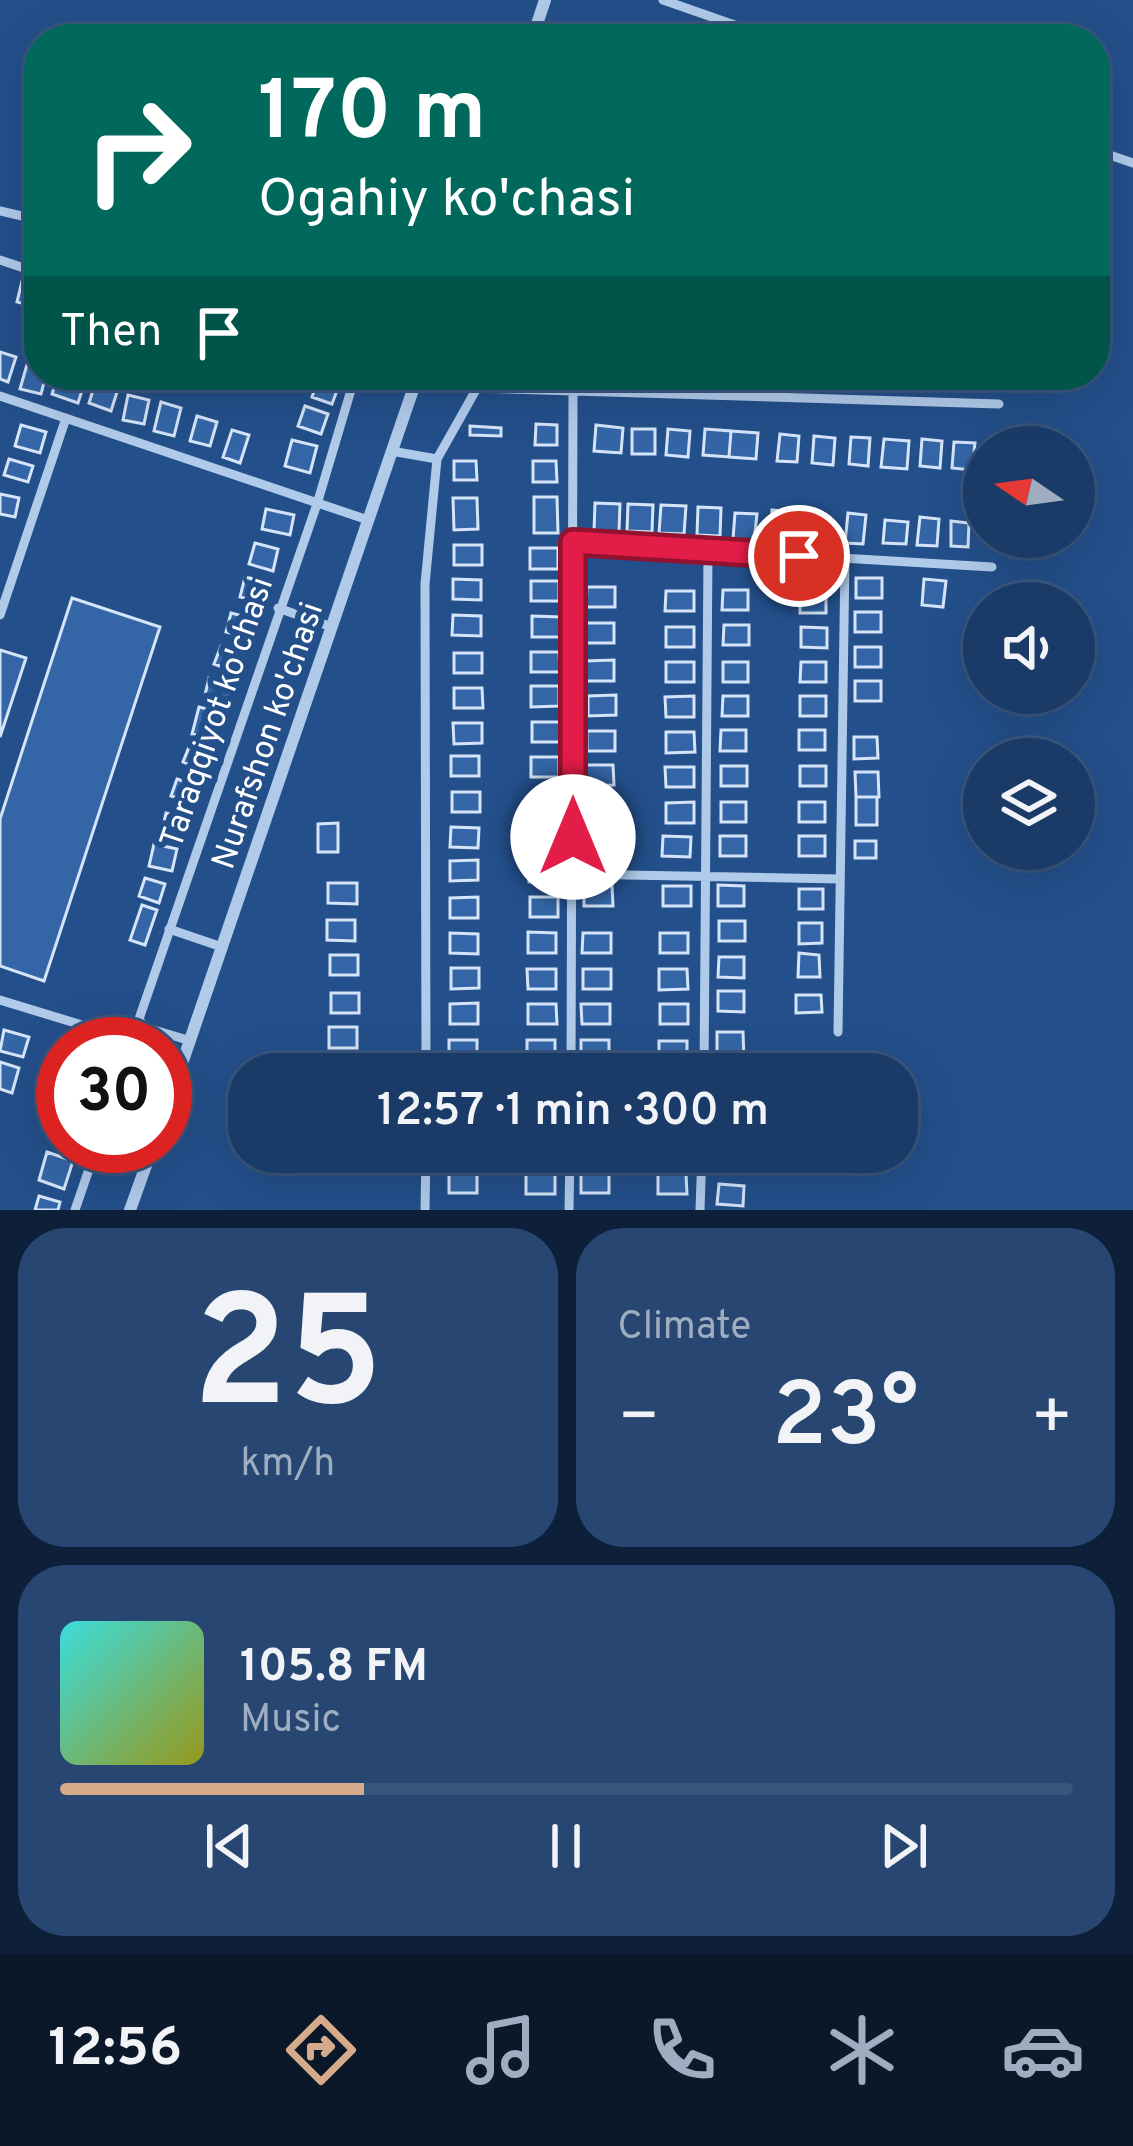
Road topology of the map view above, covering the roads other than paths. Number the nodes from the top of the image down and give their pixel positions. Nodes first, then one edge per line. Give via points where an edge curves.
1 (663, 0) edge
2 (732, 24) edge
3 (352, 390) edge
4 (413, 390) edge
5 (475, 390) edge
6 (525, 390) edge
7 (573, 392) junction
8 (0, 396) edge
9 (998, 404) dead end
10 (66, 418) junction
11 (391, 451) junction
12 (437, 459) junction
13 (317, 504) junction
14 (368, 520) junction
15 (573, 542) junction
16 (708, 552) junction
17 (845, 558) junction
18 (992, 567) dead end
19 (278, 608) junction
20 (0, 615) edge
21 (332, 627) junction
22 (572, 874) junction
23 (706, 875) junction
24 (840, 879) junction
25 (169, 929) junction
26 (222, 947) junction
27 (2, 1001) edge
28 (0, 1014) edge
29 (53, 1017) edge
30 (140, 1017) edge
31 (838, 1032) dead end
32 (192, 1038) edge
33 (426, 1053) edge
34 (572, 1053) edge
35 (704, 1053) edge
36 (88, 1173) edge
37 (143, 1173) edge
38 (425, 1173) edge
39 (570, 1173) edge
40 (701, 1173) edge
41 (75, 1210) edge
42 (130, 1210) edge
43 (425, 1210) edge
44 (569, 1210) edge
45 (700, 1210) edge

1 - 2 street
3 - 13 street, Taraqqiyot ko'chasi
4 - 11 street, Nurafshon ko'chasi
5 - 12 street
6 - 7 street
7 - 9 street
7 - 15 street
8 - 10 street
10 - 13 street
10 - 20 street
11 - 12 street
11 - 14 street, Nurafshon ko'chasi
12 - 33 street via 425,584
13 - 14 street
13 - 19 street, Taraqqiyot ko'chasi
14 - 21 street, Nurafshon ko'chasi
15 - 16 street
15 - 22 street
16 - 17 street
16 - 23 street
17 - 18 street
17 - 24 street
19 - 21 street
19 - 25 street, Taraqqiyot ko'chasi
21 - 26 street, Nurafshon ko'chasi
22 - 23 street
22 - 34 street
23 - 24 street
23 - 35 street
24 - 31 street
25 - 26 street
25 - 30 street, Taraqqiyot ko'chasi
26 - 32 street, Nurafshon ko'chasi
27 - 28 street
27 - 29 street
36 - 41 street
37 - 42 street
38 - 43 street
39 - 44 street
40 - 45 street

